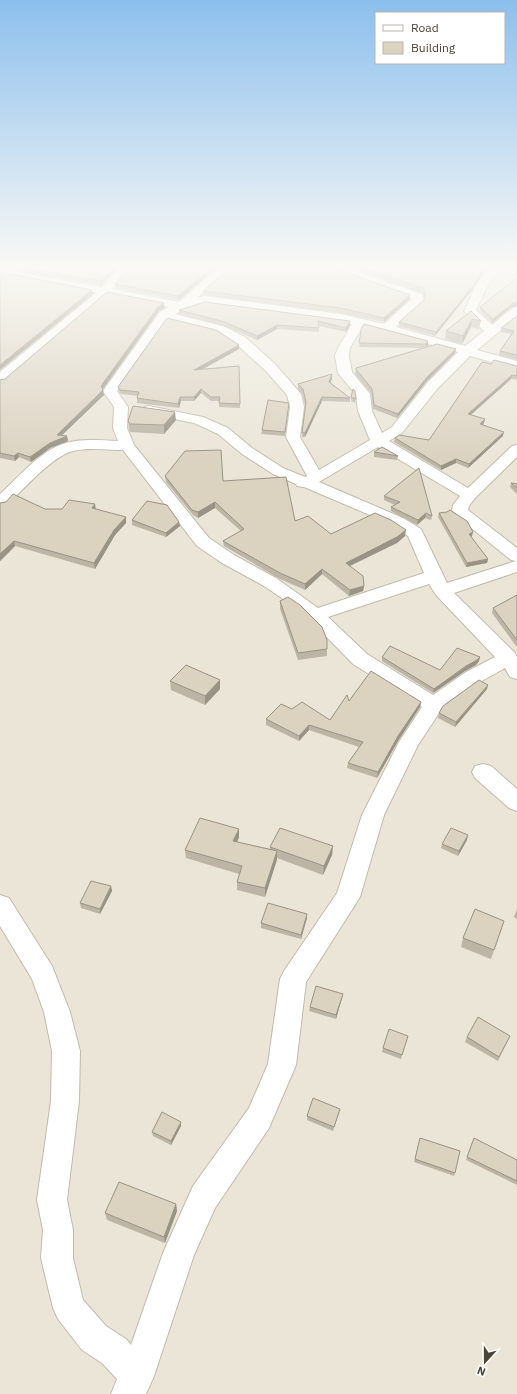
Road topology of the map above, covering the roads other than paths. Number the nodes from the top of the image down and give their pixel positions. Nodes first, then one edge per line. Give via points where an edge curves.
1 (58, 330) edge
2 (153, 330) edge
3 (220, 330) edge
4 (354, 330) edge
5 (393, 330) edge
6 (492, 331) edge
7 (467, 351) junction
8 (517, 365) edge
9 (0, 379) edge
10 (122, 407) junction
11 (378, 441) junction
12 (127, 446) junction
13 (517, 449) edge
14 (310, 480) junction
15 (469, 496) junction
16 (0, 503) edge
17 (517, 556) edge
18 (517, 566) edge
19 (438, 584) junction
20 (315, 615) junction
21 (512, 665) edge
22 (434, 705) junction
23 (483, 772) dead end
24 (517, 802) edge
25 (0, 905) edge
26 (132, 1385) edge

1 - 9 street
2 - 10 street via 110,391
3 - 14 street via 240,340 270,367 294,394 297,407 293,437
4 - 11 street via 342,356 345,373 363,394 365,411
5 - 7 street
6 - 7 street
7 - 8 street
7 - 11 street via 433,385 398,430
10 - 12 street via 120,428
10 - 14 street via 198,420 223,431 278,471
11 - 14 street
11 - 15 street
12 - 16 street via 83,445 66,448 55,454
12 - 20 street via 203,542 228,560 270,582
13 - 15 street
14 - 19 street via 397,521 415,533
15 - 17 street via 461,505 460,511
18 - 19 street
19 - 20 street
19 - 21 street
20 - 22 street via 360,659
21 - 22 street via 473,677
22 - 26 street via 409,742 373,815 348,897 293,979 282,1065 259,1118 204,1197 180,1253
23 - 24 street
25 - 26 street via 43,974 57,1012 66,1051 65,1101 52,1200 58,1230 57,1258 69,1308 94,1338 114,1351

